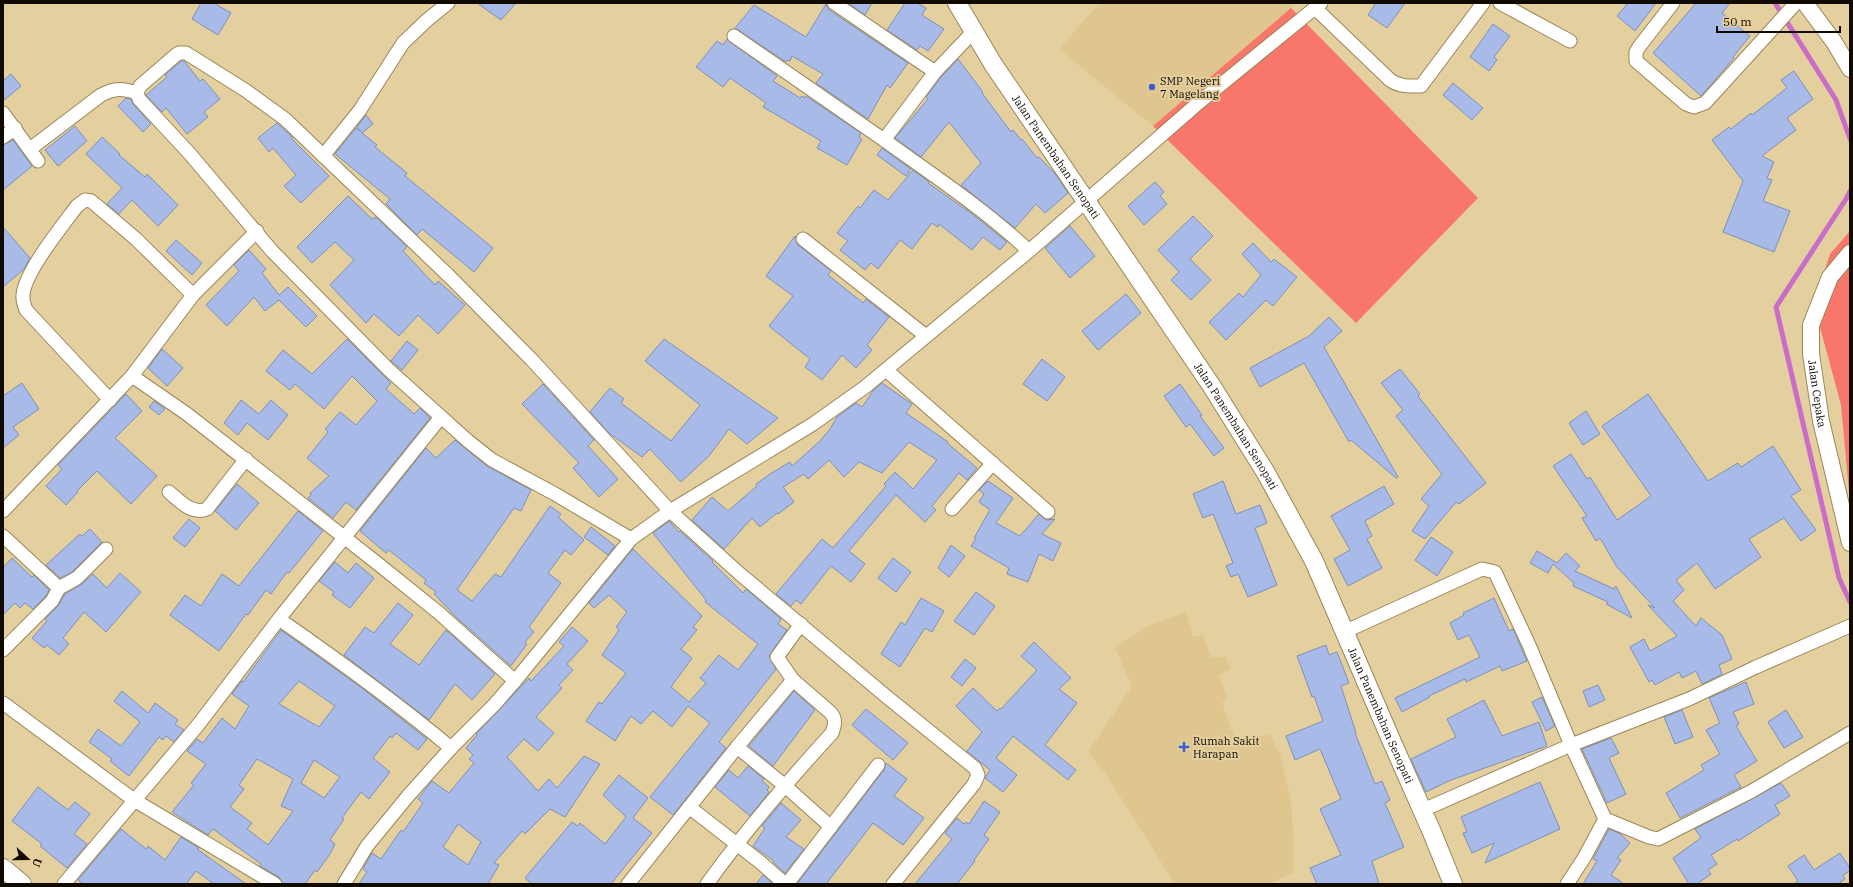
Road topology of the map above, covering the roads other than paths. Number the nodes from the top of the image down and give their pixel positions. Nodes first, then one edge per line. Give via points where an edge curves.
1 (448, 3) edge
2 (834, 3) edge
3 (957, 3) edge
4 (1482, 3) edge
5 (1500, 3) edge
6 (1673, 3) edge
7 (1796, 3) edge
8 (1805, 3) edge
9 (1318, 6) edge
10 (974, 31) junction
11 (734, 36) dead end
12 (1570, 41) dead end
13 (1850, 69) edge
14 (935, 72) junction
15 (137, 92) junction
16 (3, 112) edge
17 (15, 128) junction
18 (3, 137) edge
19 (884, 140) junction
20 (30, 149) junction
21 (323, 156) junction
22 (38, 161) dead end
23 (1086, 200) junction
24 (257, 231) junction
25 (803, 239) dead end
26 (1029, 251) junction
27 (1850, 253) edge
28 (193, 295) junction
29 (926, 336) junction
30 (886, 370) junction
31 (132, 376) junction
32 (110, 400) junction
33 (441, 417) junction
34 (246, 460) junction
35 (993, 463) junction
36 (169, 492) dead end
37 (952, 509) dead end
38 (3, 510) edge
39 (670, 511) junction
40 (1048, 512) dead end
41 (3, 536) edge
42 (343, 538) junction
43 (631, 539) junction
44 (1850, 543) edge
45 (106, 549) dead end
46 (59, 588) junction
47 (279, 619) junction
48 (801, 624) junction
49 (1850, 626) edge
50 (1344, 632) junction
51 (3, 650) edge
52 (793, 680) junction
53 (515, 681) junction
54 (3, 702) edge
55 (1850, 733) edge
56 (1571, 745) junction
57 (736, 747) junction
58 (451, 748) junction
59 (878, 765) dead end
60 (784, 785) junction
61 (134, 800) junction
62 (689, 807) junction
63 (1423, 810) junction
64 (1605, 819) junction
65 (831, 827) junction
66 (736, 843) junction
67 (3, 868) edge
68 (22, 884) edge
69 (64, 884) edge
70 (275, 884) edge
71 (344, 884) edge
72 (628, 884) edge
73 (707, 884) edge
74 (786, 884) edge
75 (893, 884) edge
76 (1453, 884) edge
77 (1567, 884) edge

1 - 21 street via 403,44 360,110
2 - 14 street
3 - 10 main road, Jalan Panembahan Senopati
4 - 9 street via 1421,86 1403,86 1390,80
5 - 12 street
6 - 7 street via 1636,52 1636,61 1686,104 1694,107 1704,103
8 - 13 street
9 - 23 street via 1196,105
10 - 14 street
10 - 23 main road, Jalan Panembahan Senopati via 993,64
11 - 19 street
14 - 19 street
15 - 20 street via 112,89
15 - 21 street via 140,86 176,55 186,53 266,104
15 - 24 street via 139,99
16 - 17 street
17 - 18 street
17 - 20 street
19 - 26 street via 956,191
20 - 22 street
21 - 39 street via 451,278 532,360
23 - 26 street
23 - 50 main road, Jalan Panembahan Senopati via 1211,385 1266,474 1314,561
24 - 28 street
24 - 33 street via 272,251 383,363
25 - 29 street
26 - 29 street
27 - 44 street, Jalan Cepaka via 1830,277 1810,325 1811,354 1821,421
28 - 31 street
28 - 32 street via 136,239 91,201 85,200 77,206 38,259 23,298 26,310
29 - 30 street
30 - 35 street
30 - 39 street via 813,424
31 - 32 street
31 - 34 street via 187,414
32 - 38 street
33 - 42 street
33 - 43 street via 485,455
34 - 36 street via 207,509 200,512 189,509
34 - 42 street
35 - 37 street
35 - 40 street
39 - 43 street
39 - 48 street
41 - 46 street
42 - 47 street
42 - 53 street via 439,613
43 - 53 street
45 - 46 street via 77,578
46 - 51 street via 52,601
47 - 58 street via 336,659
47 - 61 street via 207,714
48 - 52 street via 777,657
48 - 75 street via 977,771 977,780
49 - 56 street via 1689,699
50 - 56 street via 1482,569 1494,572 1529,645
50 - 63 main road, Jalan Panembahan Senopati
52 - 57 street
52 - 60 street via 831,712 835,721 832,733
53 - 58 street
54 - 61 street
55 - 64 street via 1752,791 1658,839
56 - 63 street
56 - 64 street
57 - 60 street
57 - 62 street
58 - 71 street via 367,846
59 - 65 street
60 - 65 street
60 - 66 street
61 - 69 street
61 - 70 street
62 - 66 street
62 - 72 street
63 - 76 main road, Jalan Panembahan Senopati
64 - 77 street
65 - 74 street
66 - 73 street
66 - 74 street
67 - 68 main road

